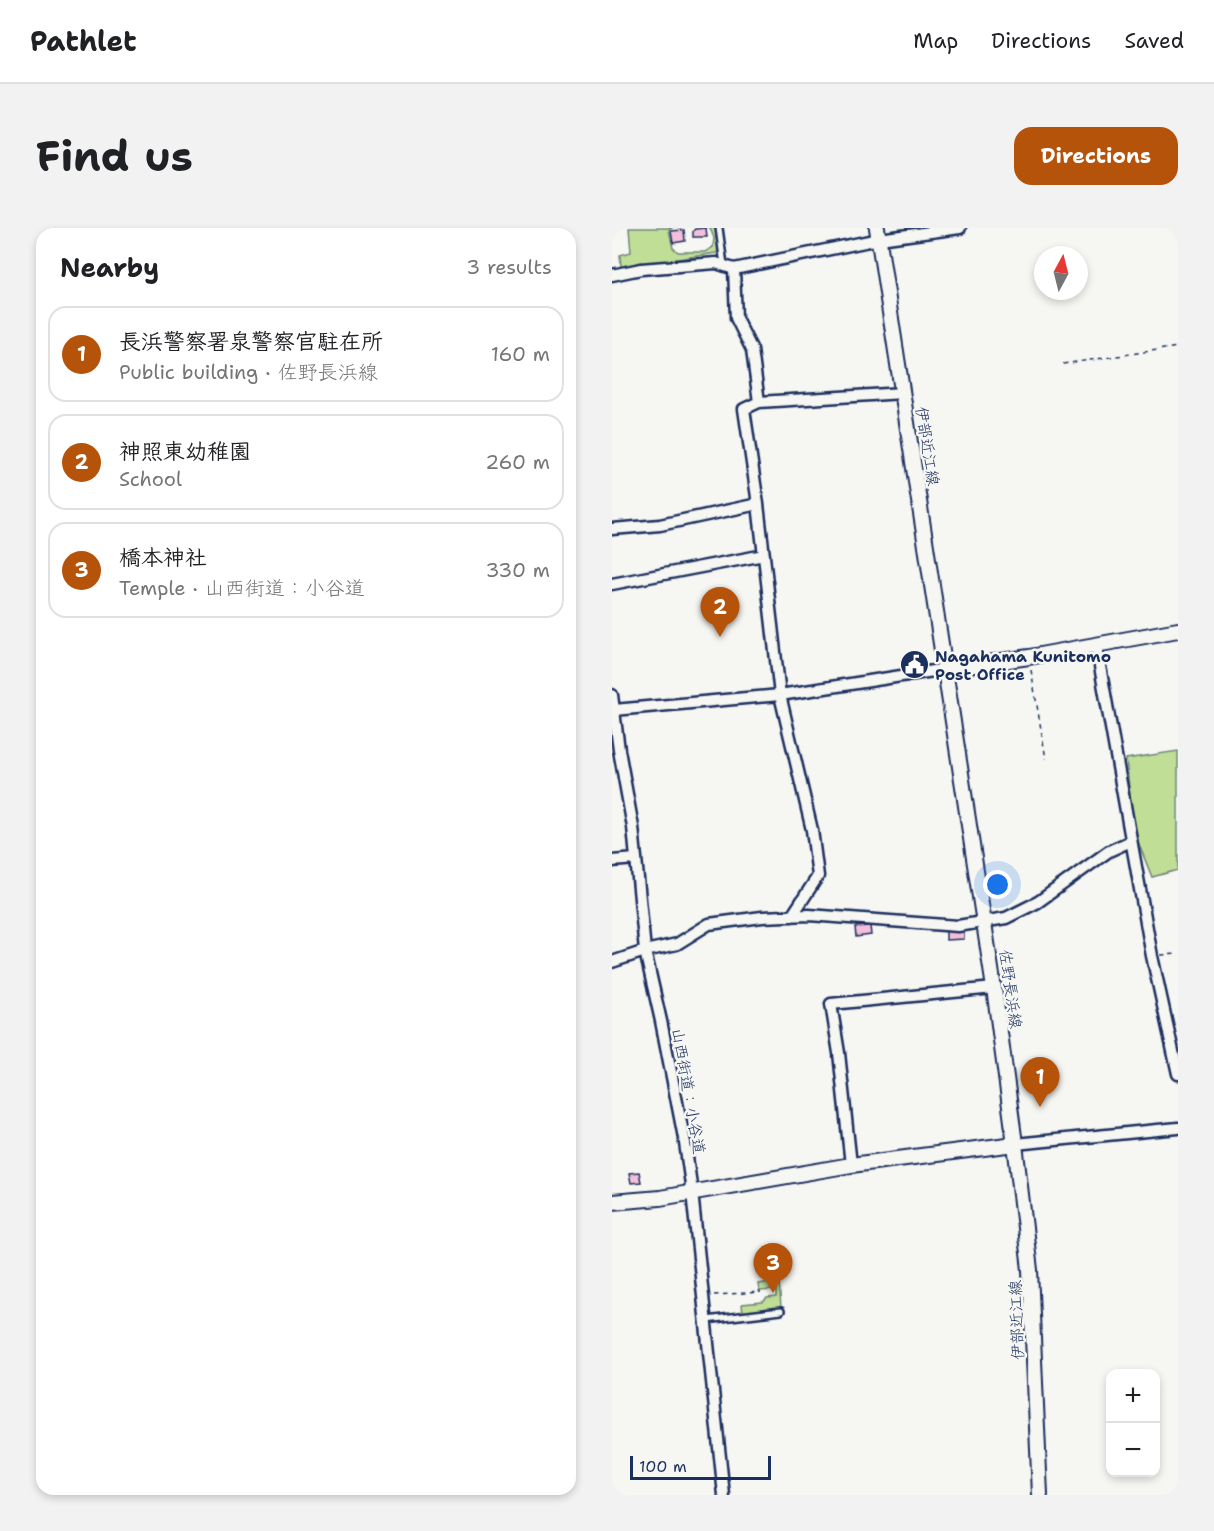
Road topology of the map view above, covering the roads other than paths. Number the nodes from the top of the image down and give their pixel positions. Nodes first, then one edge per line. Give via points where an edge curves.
1 (719, 228) edge
2 (960, 228) edge
3 (878, 233) edge
4 (729, 268) junction
5 (612, 275) edge
6 (903, 393) junction
7 (759, 402) junction
8 (758, 504) junction
9 (612, 529) edge
10 (764, 555) junction
11 (612, 584) edge
12 (1178, 630) edge
13 (1096, 645) junction
14 (946, 669) junction
15 (780, 694) junction
16 (612, 695) edge
17 (614, 710) edge
18 (1131, 840) junction
19 (636, 859) junction
20 (612, 861) edge
21 (792, 916) junction
22 (984, 922) junction
23 (645, 951) junction
24 (612, 962) edge
25 (994, 988) junction
26 (1178, 1074) edge
27 (1178, 1128) edge
28 (1015, 1144) junction
29 (851, 1165) junction
30 (692, 1192) junction
31 (612, 1202) edge
32 (781, 1311) dead end
33 (706, 1320) junction
34 (724, 1495) edge
35 (1040, 1495) edge

1 - 4 lane
2 - 3 street
3 - 4 street
3 - 6 main road, 伊部近江線
4 - 5 street via 716,263
4 - 7 street via 736,318 752,350
6 - 7 street
6 - 14 main road, 伊部近江線
7 - 8 street via 744,409
8 - 9 street via 660,525
8 - 10 street
10 - 11 street
10 - 15 street
12 - 13 main road
13 - 14 main road
13 - 18 street
14 - 15 street
14 - 22 main road, 佐野長浜線
15 - 17 street
15 - 21 street via 812,830 818,876
16 - 17 street, 山西街道：小谷道
17 - 19 street, 山西街道：小谷道
18 - 22 street via 1109,851 1038,902 1006,918
18 - 26 street
19 - 20 street
19 - 23 street, 山西街道：小谷道
21 - 22 street via 958,926
21 - 23 street via 709,924 677,944
22 - 25 main road, 佐野長浜線
23 - 24 street
23 - 30 street, 山西街道：小谷道
25 - 28 main road, 佐野長浜線
25 - 29 street via 831,1004
27 - 28 street
28 - 29 main road
28 - 35 main road, 伊部近江線 via 1030,1270
29 - 30 main road
30 - 31 main road
30 - 33 street, 山西街道：小谷道
32 - 33 lane
33 - 34 street, 山西街道：小谷道

